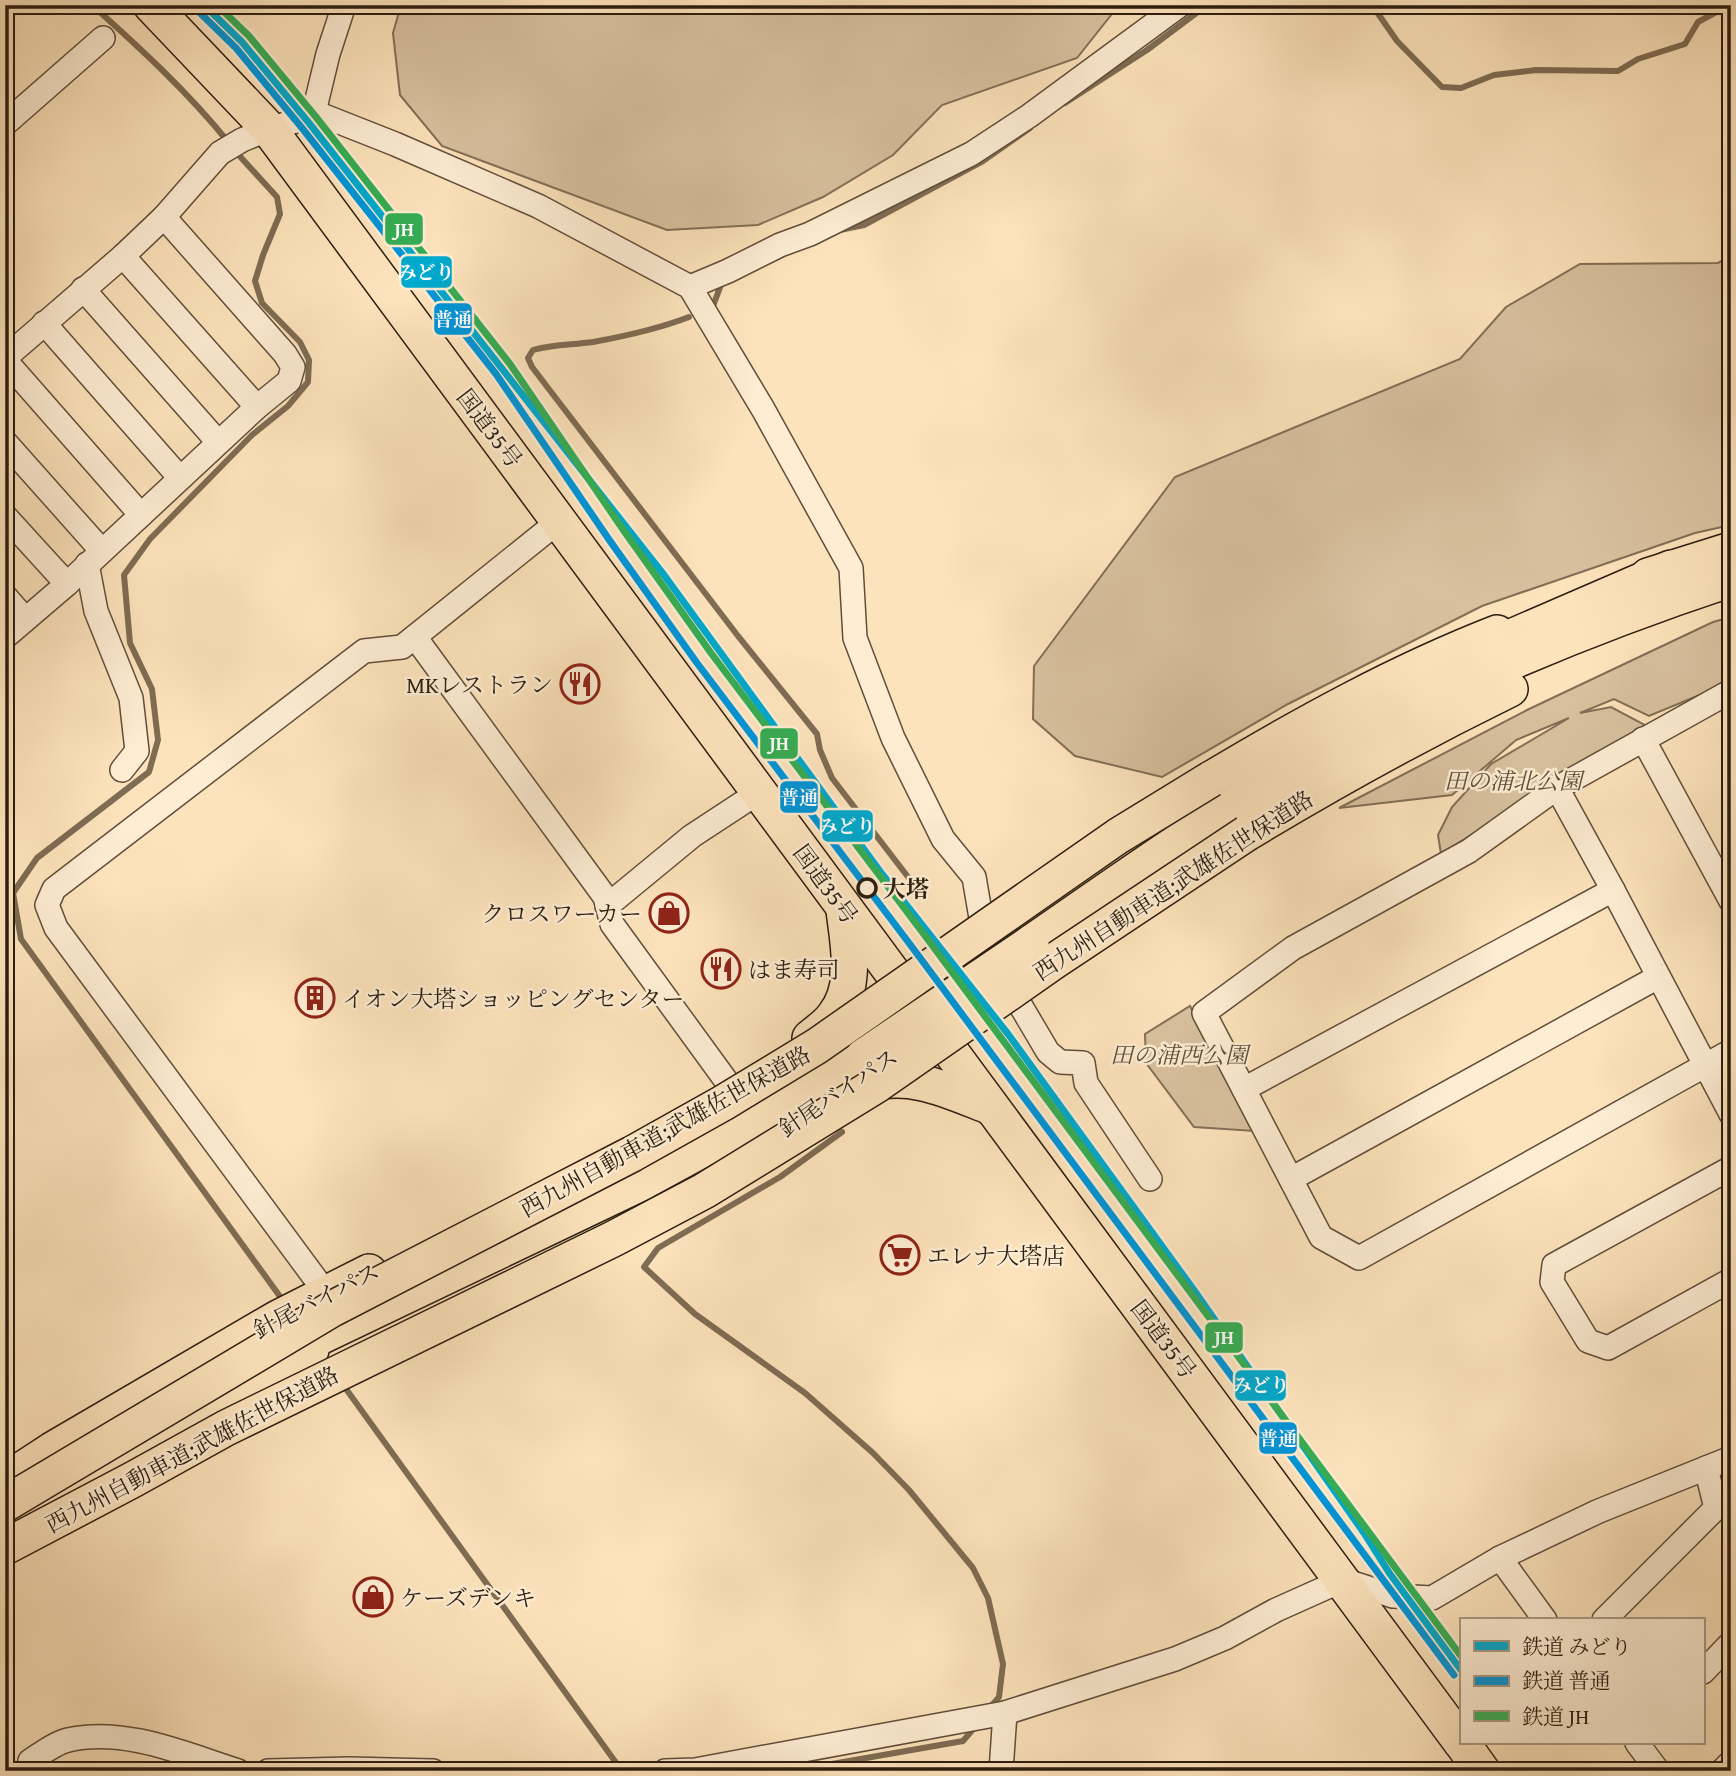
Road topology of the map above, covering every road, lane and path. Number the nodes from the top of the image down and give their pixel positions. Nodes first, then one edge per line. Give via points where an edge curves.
1 (151, 5) edge
2 (344, 5) edge
3 (1180, 5) edge
4 (103, 38) dead end
5 (314, 113) junction
6 (5, 124) edge
7 (255, 135) junction
8 (164, 217) junction
9 (123, 256) junction
10 (690, 287) junction
11 (83, 289) junction
12 (44, 323) junction
13 (5, 359) edge
14 (257, 407) junction
15 (5, 442) edge
16 (218, 442) junction
17 (180, 478) junction
18 (141, 515) junction
19 (5, 516) edge
20 (559, 521) junction
21 (1731, 550) edge
22 (95, 558) junction
23 (1671, 568) junction
24 (1731, 579) edge
25 (66, 584) junction
26 (1731, 592) edge
27 (5, 596) edge
28 (26, 619) junction
29 (5, 637) edge
30 (415, 637) junction
31 (1731, 691) edge
32 (1643, 739) junction
33 (122, 770) dead end
34 (1557, 788) junction
35 (759, 792) junction
36 (1613, 890) junction
37 (1731, 901) edge
38 (607, 906) junction
39 (844, 909) junction
40 (1028, 938) junction
41 (1658, 977) junction
42 (914, 1004) junction
43 (810, 1038) junction
44 (1731, 1051) edge
45 (861, 1052) junction
46 (1705, 1065) junction
47 (730, 1086) junction
48 (1244, 1089) junction
49 (844, 1093) junction
50 (991, 1107) junction
51 (1731, 1114) edge
52 (1731, 1167) edge
53 (1150, 1179) dead end
54 (1291, 1179) junction
55 (1731, 1280) edge
56 (334, 1318) junction
57 (297, 1344) junction
58 (1731, 1458) edge
59 (1706, 1468) junction
60 (5, 1481) edge
61 (5, 1488) edge
62 (5, 1504) edge
63 (5, 1510) edge
64 (5, 1544) edge
65 (1500, 1558) junction
66 (1343, 1580) junction
67 (1544, 1618) edge
68 (1606, 1618) edge
69 (1731, 1643) edge
70 (1704, 1671) edge
71 (1005, 1713) junction
72 (1460, 1739) edge
73 (1463, 1744) edge
74 (1638, 1744) edge
75 (30, 1761) dead end
76 (1731, 1762) edge
77 (349, 1770) edge
78 (238, 1771) edge
79 (268, 1771) edge
80 (433, 1771) edge
81 (665, 1771) edge
82 (1002, 1771) edge
83 (1482, 1771) edge
84 (1658, 1771) edge
85 (1722, 1771) edge

1 - 7 highway, 国道35号
2 - 5 street
3 - 10 street via 971,154
4 - 6 street
5 - 7 street
5 - 10 street via 538,206
7 - 8 street via 220,153
7 - 20 highway, 国道35号
8 - 9 street
8 - 14 street via 293,367 289,381
9 - 11 street
9 - 14 street
10 - 53 street via 851,568 855,638 893,738 937,827 974,877 986,947 1048,1052 1060,1062 1083,1063 1086,1083
11 - 12 street
11 - 16 street
12 - 13 street
12 - 17 street
13 - 18 street
14 - 16 street
15 - 22 street
16 - 17 street
17 - 18 street
18 - 22 street
19 - 25 street
20 - 30 street
20 - 35 highway, 国道35号
21 - 23 highway, 西九州自動車道;武雄佐世保道路
22 - 25 street
22 - 33 street via 96,611 131,698 137,751
23 - 40 highway via 1399,688 1321,731 1189,816
23 - 62 highway, 西九州自動車道;武雄佐世保道路, bridge via 1490,635 1298,727 1118,836 817,1046 723,1103 332,1309
24 - 40 highway via 1602,626 1407,710 1216,817
25 - 28 street
26 - 64 highway, 西九州自動車道;武雄佐世保道路, bridge via 1586,652 1502,693 1383,754 1247,833 878,1084 704,1191 226,1428
27 - 28 street
28 - 29 street
30 - 38 street via 605,897
30 - 56 street via 402,648 364,651 54,889 47,905 57,928
31 - 32 street
32 - 34 street
32 - 37 street
34 - 36 street
34 - 48 street via 1469,851 1293,948 1204,1013
35 - 38 street via 692,836
35 - 39 highway, 国道35号
36 - 41 street
36 - 48 street
38 - 47 street via 612,924
39 - 42 highway, 国道35号
39 - 43 highway via 850,979 845,1000
40 - 45 highway, bridge
41 - 46 street
41 - 54 street
42 - 43 highway, 針尾バイパス via 891,1002 861,1010
42 - 49 highway, 針尾バイパス via 914,1028 900,1053
42 - 50 highway, 国道35号
43 - 47 highway, 針尾バイパス
44 - 46 street
45 - 56 highway via 635,1172
45 - 56 highway via 789,1102 641,1183 424,1286
46 - 51 street
46 - 54 street via 1359,1258 1321,1237
47 - 56 highway, 針尾バイパス via 529,1194
48 - 54 street
49 - 50 highway via 872,1083 919,1081
49 - 56 highway, 針尾バイパス via 593,1236
50 - 66 highway, 国道35号
52 - 55 street via 1554,1265 1552,1282 1588,1341 1608,1348
56 - 57 highway, bridge
56 - 57 highway, 針尾バイパス
57 - 60 highway, 針尾バイパス via 52,1450
57 - 61 highway
57 - 63 highway
57 - 64 highway, 針尾バイパス via 238,1408
58 - 59 street
59 - 65 street
59 - 68 street via 1716,1508
65 - 66 street via 1432,1598 1394,1596
65 - 67 street
66 - 71 street via 1175,1659
66 - 72 highway, 国道35号
69 - 70 street
71 - 81 street via 695,1770
71 - 82 street
73 - 83 highway, 国道35号
74 - 84 street
75 - 78 street via 65,1740 104,1735 167,1748
76 - 85 street
77 - 79 street
77 - 80 street

